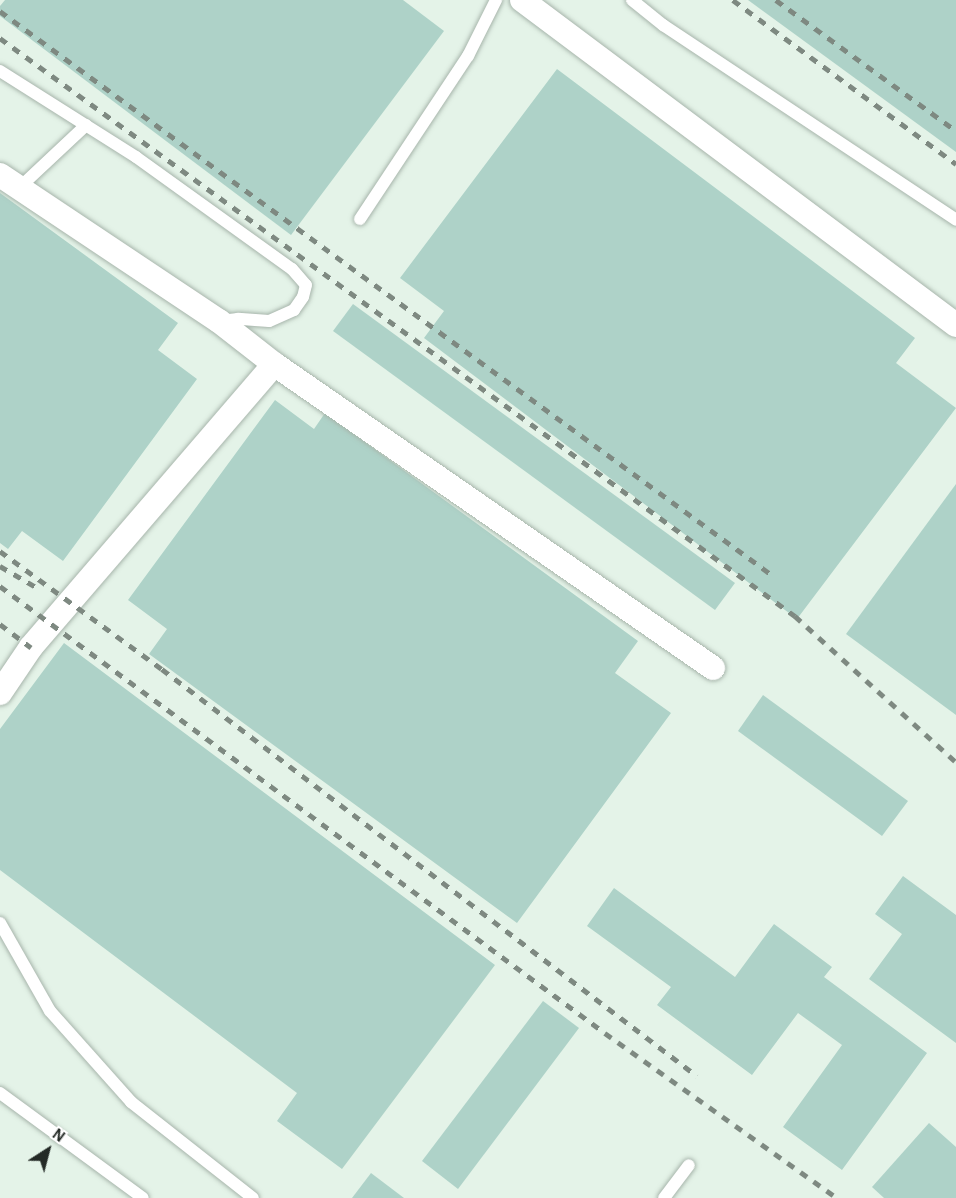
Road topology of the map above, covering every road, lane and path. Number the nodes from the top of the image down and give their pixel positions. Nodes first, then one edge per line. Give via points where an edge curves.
1 (496, 0) edge
2 (522, 0) edge
3 (632, 0) edge
4 (0, 71) edge
5 (86, 125) junction
6 (9, 181) edge
7 (360, 219) dead end
8 (956, 220) edge
9 (219, 321) junction
10 (956, 325) edge
11 (274, 364) junction
12 (713, 668) dead end
13 (0, 693) edge
14 (1, 930) edge
15 (0, 1093) edge
16 (689, 1165) dead end
17 (143, 1198) edge
18 (254, 1198) edge
19 (664, 1198) edge

1 - 7 lane via 468,56
2 - 10 street
3 - 8 lane
4 - 5 lane
5 - 6 lane
5 - 9 lane via 247,236 291,268 306,285 294,310 269,321
6 - 9 street
9 - 11 street
11 - 12 street
11 - 13 street via 31,647
14 - 18 lane via 50,1011 131,1102
15 - 17 lane
16 - 19 lane

